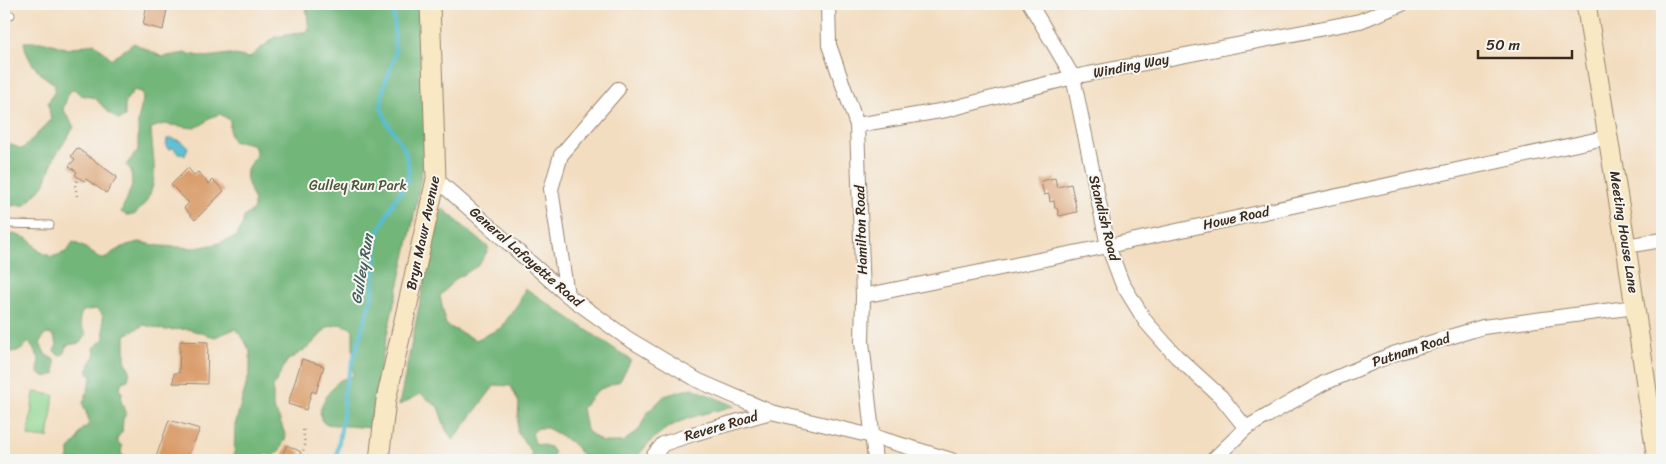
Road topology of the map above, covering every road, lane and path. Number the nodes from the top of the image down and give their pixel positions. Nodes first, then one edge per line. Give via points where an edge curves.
1 (430, 4) edge
2 (828, 4) edge
3 (1030, 4) edge
4 (1402, 4) edge
5 (1586, 4) edge
6 (1073, 77) junction
7 (618, 89) dead end
8 (857, 125) junction
9 (1609, 137) junction
10 (78, 178) dead end
11 (436, 179) junction
12 (77, 196) dead end
13 (4, 224) edge
14 (50, 225) dead end
15 (1662, 240) edge
16 (1108, 246) junction
17 (1626, 246) junction
18 (567, 295) junction
19 (863, 296) junction
20 (1635, 307) junction
21 (771, 412) junction
22 (1246, 428) junction
23 (303, 429) dead end
24 (872, 436) junction
25 (300, 460) edge
26 (379, 460) edge
27 (650, 460) edge
28 (875, 460) edge
29 (951, 460) edge
30 (1213, 460) edge
31 (1657, 460) edge

1 - 11 street, Bryn Mawr Avenue
2 - 8 street, Hamilton Road via 829,45
3 - 6 street, Standish Road
4 - 6 street, Winding Way via 1360,21
5 - 9 street, Meeting House Lane
6 - 8 street, Winding Way via 946,110
6 - 16 street, Standish Road
7 - 18 street via 561,155 551,189
8 - 19 street, Hamilton Road
9 - 16 street, Howe Road
9 - 17 street, Meeting House Lane
10 - 12 path via 75,185
11 - 18 street, General Lafayette Road
11 - 26 street, Bryn Mawr Avenue via 386,400
13 - 14 lane
15 - 17 street
16 - 19 street, Howe Road
16 - 22 street, Standish Road via 1122,283 1146,322
17 - 20 street, Meeting House Lane
18 - 21 street, General Lafayette Road via 627,338 699,381
19 - 24 street, Hamilton Road via 862,342
20 - 22 street, Putnam Road via 1483,327 1393,354 1324,383
20 - 31 street, Meeting House Lane
21 - 24 street, General Lafayette Road
21 - 27 street, Revere Road via 663,444
22 - 30 street, Putnam Road
23 - 25 path via 305,445
24 - 28 street, Hamilton Road
24 - 29 street, General Lafayette Road

